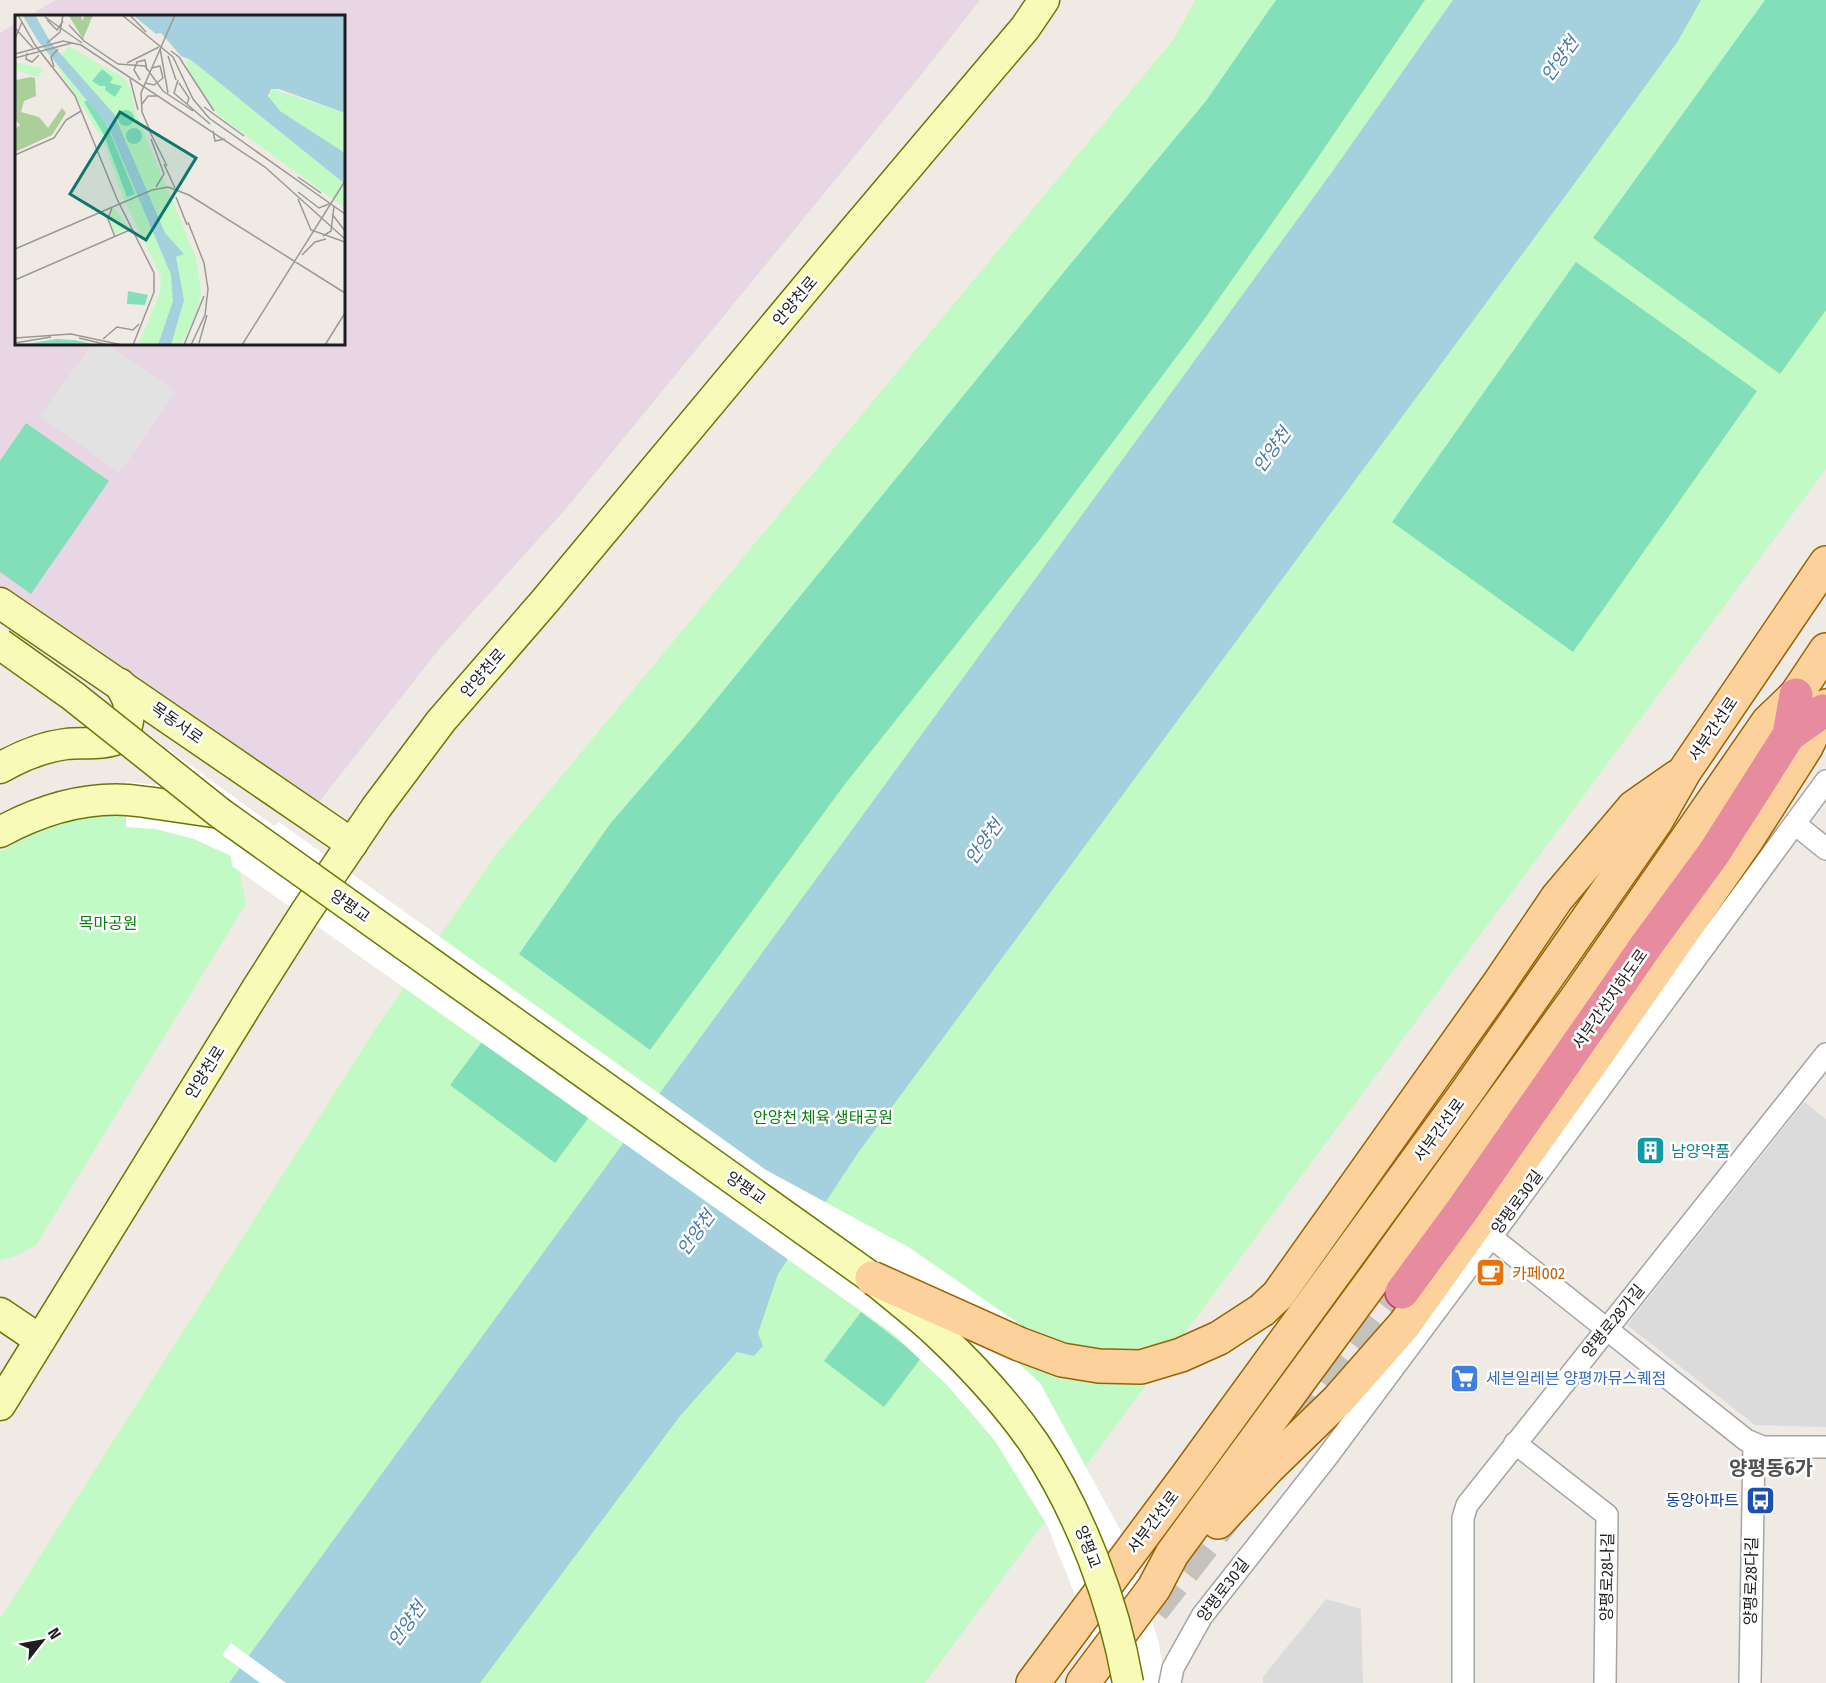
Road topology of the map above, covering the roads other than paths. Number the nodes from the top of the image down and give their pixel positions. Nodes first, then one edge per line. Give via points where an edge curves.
1 (1044, 0) edge
2 (1826, 563) edge
3 (0, 603) edge
4 (0, 644) edge
5 (1826, 650) edge
6 (120, 684) junction
7 (1815, 704) edge
8 (0, 768) edge
9 (1684, 772) junction
10 (1826, 780) edge
11 (220, 813) junction
12 (1795, 824) junction
13 (0, 832) edge
14 (352, 844) junction
15 (1826, 849) edge
16 (1826, 1054) edge
17 (1491, 1237) junction
18 (872, 1278) junction
19 (1402, 1292) tunnel mouth
20 (0, 1313) edge
21 (1606, 1329) junction
22 (40, 1340) junction
23 (0, 1405) edge
24 (1515, 1443) junction
25 (1754, 1444) junction
26 (1826, 1447) edge
27 (1154, 1588) junction
28 (1033, 1683) edge
29 (1083, 1683) edge
30 (1128, 1683) edge
31 (1170, 1683) edge
32 (1463, 1683) edge
33 (1605, 1683) edge
34 (1750, 1683) edge

1 - 14 main road, 안양천로 via 1025,28 441,721
2 - 9 main road, 서부간선로
3 - 6 main road, 목동서로
4 - 11 main road, bridge via 73,696
5 - 7 main road, 서부간선로
6 - 8 main road via 128,701 128,714 126,729 117,739 43,748
6 - 14 main road, 목동서로
7 - 19 highway, 서부간선지하도로 via 1789,735 1714,853
7 - 27 main road via 1806,747 1748,838 1404,1325 1184,1563
7 - 27 main road, 서부간선로 via 1768,722 1579,995 1173,1554
9 - 18 main road, bridge via 1634,807 1557,898 1278,1295 1219,1338 1141,1367 1062,1360
9 - 28 main road, 서부간선로 via 1656,821 1459,1103
10 - 12 street, 양평로30길
11 - 13 main road via 126,800 89,802 32,816
11 - 18 main road, 양평교, bridge
12 - 15 street
12 - 17 street, 양평로30길
14 - 22 main road, 안양천로 via 263,978
16 - 21 street, 양평로28가길
17 - 21 street
17 - 31 street, 양평로30길 via 1202,1616 1173,1668
18 - 30 main road, 양평교, bridge via 938,1333 991,1389 1034,1443 1074,1510 1105,1593
20 - 22 main road
21 - 24 street, 양평로28가길
21 - 25 street
22 - 23 main road, 안양천로
24 - 32 street, 양평로28가길 via 1467,1505 1463,1518
24 - 33 street, 양평로28나길 via 1607,1515
25 - 26 street
25 - 34 street, 양평로28다길
27 - 29 main road, 서부간선로

